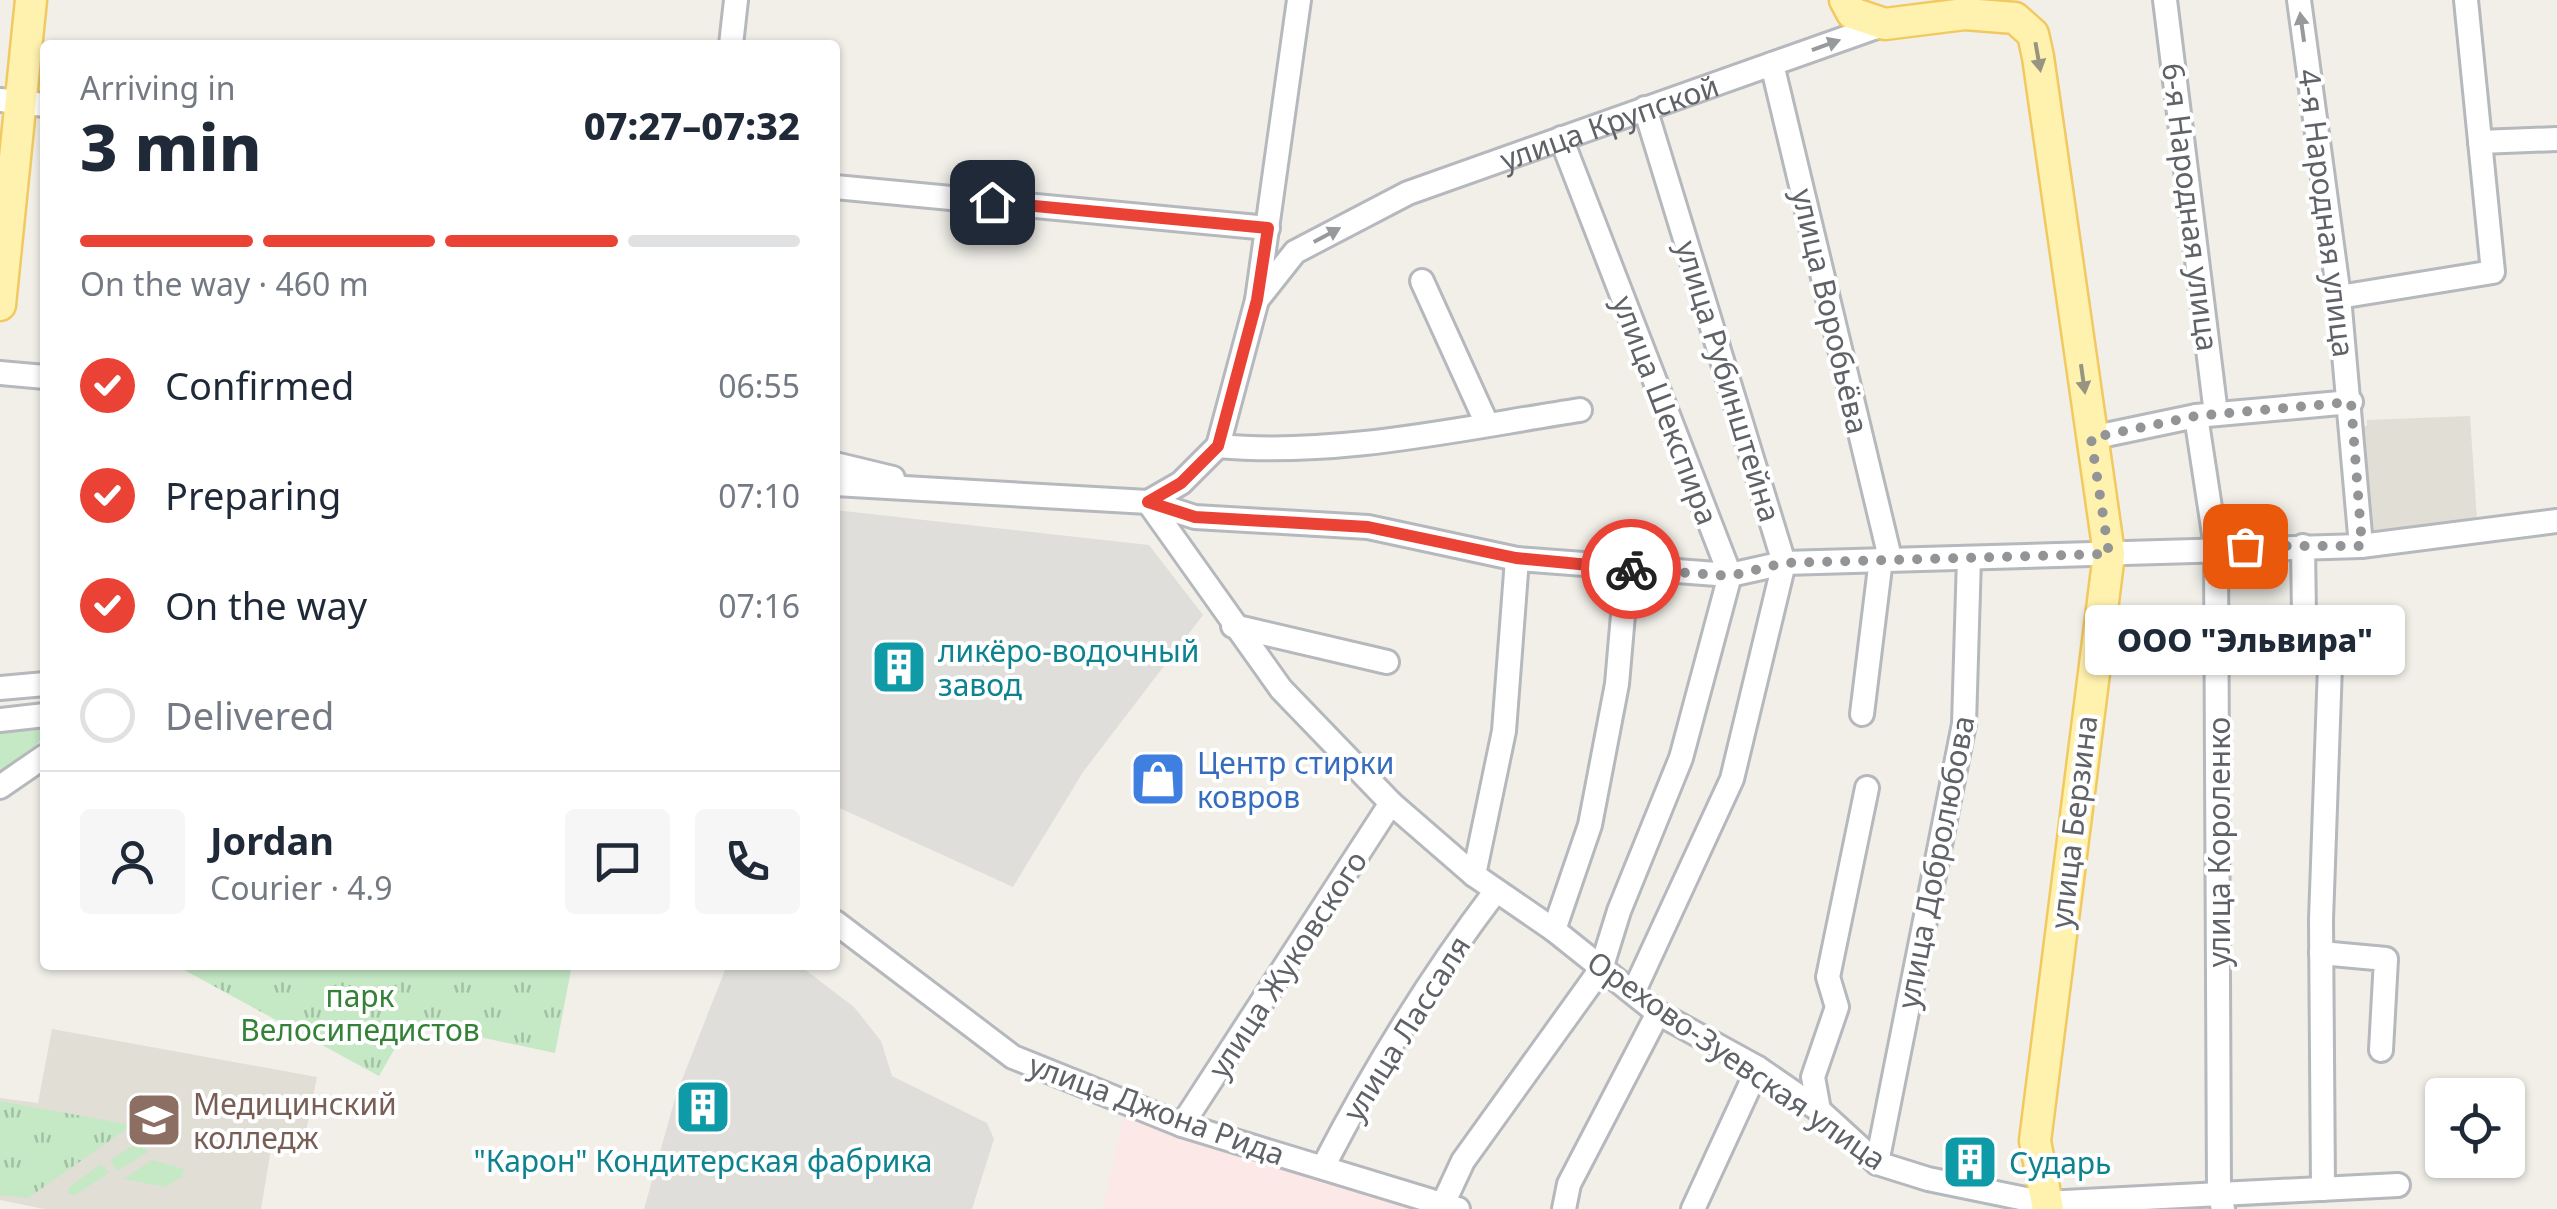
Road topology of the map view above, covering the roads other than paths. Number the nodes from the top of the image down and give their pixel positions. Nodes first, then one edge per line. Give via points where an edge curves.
1 (31, 0) edge
2 (736, 0) edge
3 (1299, 0) edge
4 (1846, 0) edge
5 (2165, 0) edge
6 (2299, 0) edge
7 (2466, 0) edge
8 (1978, 7) edge
9 (1885, 24) junction
10 (732, 40) edge
11 (1772, 64) junction
12 (22, 102) edge
13 (1645, 108) junction
14 (1562, 138) junction
15 (2557, 138) edge
16 (2480, 142) junction
17 (840, 187) edge
18 (1268, 228) junction
19 (1422, 281) dead end
20 (2339, 297) junction
21 (1257, 300) junction
22 (0, 305) edge
23 (0, 373) edge
24 (40, 377) edge
25 (2351, 402) junction
26 (1580, 410) dead end
27 (2206, 415) junction
28 (1487, 424) junction
29 (2091, 438) junction
30 (1218, 446) junction
31 (840, 465) edge
32 (840, 484) edge
33 (940, 488) junction
34 (1148, 502) junction
35 (2557, 521) edge
36 (2303, 546) junction
37 (2362, 546) junction
38 (2216, 547) junction
39 (2109, 554) junction
40 (1516, 558) junction
41 (1885, 558) junction
42 (1968, 558) junction
43 (1784, 563) junction
44 (1627, 569) junction
45 (1730, 576) junction
46 (1233, 626) junction
47 (1387, 662) dead end
48 (40, 684) edge
49 (0, 688) edge
50 (1862, 714) dead end
51 (40, 716) edge
52 (0, 720) edge
53 (40, 759) edge
54 (0, 787) edge
55 (1867, 788) dead end
56 (1392, 803) junction
57 (1474, 875) junction
58 (1495, 892) junction
59 (840, 926) edge
60 (1554, 930) junction
61 (2321, 953) junction
62 (1601, 969) junction
63 (1634, 991) junction
64 (1658, 1013) junction
65 (2380, 1050) dead end
66 (1758, 1068) junction
67 (1819, 1110) junction
68 (1182, 1125) junction
69 (1877, 1162) junction
70 (1324, 1168) junction
71 (2398, 1185) dead end
72 (2323, 1189) junction
73 (2221, 1200) edge
74 (1451, 1206) edge
75 (2047, 1206) edge
76 (1564, 1209) edge
77 (1694, 1209) edge

1 - 12 main road
2 - 10 street
3 - 18 street
4 - 9 main road via 1852,12
5 - 27 street, 6-я Народная улица
20 -> 6 street, 4-я Народная улица
7 - 16 street
8 - 9 main road, улица Крупской
8 -> 29 main road, улица Берзина via 2014,18 2033,34
11 -> 9 street, улица Крупской
11 - 13 street, улица Крупской
11 - 41 street, улица Воробьёва
12 - 22 main road
13 - 14 street, улица Крупской
13 - 43 street, улица Рубинштейна
21 -> 14 street, улица Крупской via 1295,252 1408,193
14 - 45 street, улица Шекспира
15 - 16 street
16 - 20 street via 2494,272
17 - 18 street
18 - 21 street
19 - 28 street
20 - 25 street, 4-я Народная улица
21 - 30 street
23 - 24 street
25 - 27 street
25 - 37 street, 4-я Народная улица
26 - 28 street
27 - 29 street
27 - 38 street, улица Короленко
28 - 30 street via 1270,451
29 - 39 main road, улица Берзина
30 - 34 street via 1181,483
31 - 33 street
32 - 33 street
33 - 34 street
34 - 40 street via 1195,517 1368,527
34 - 46 street, Орехово-Зуевская улица
35 - 37 street
36 - 37 street
36 - 38 street
36 - 61 street via 2304,616 2332,637
38 - 39 street
38 - 73 street, улица Короленко
39 - 42 street
39 - 75 main road, улица Берзина via 2034,1141
40 - 44 street
40 - 57 street via 1504,731
41 - 42 street
41 - 43 street
41 - 50 street
42 - 69 street, улица Добролюбова via 1964,724
43 - 45 street
43 - 63 street, улица Рубинштейна via 1732,779
44 - 45 street
44 - 60 street via 1617,684 1590,825
45 - 62 street via 1681,758
46 - 47 street
46 - 56 street, Орехово-Зуевская улица via 1282,689
48 - 49 street
51 - 52 street
53 - 54 street
55 - 67 street via 1828,977 1837,1007 1813,1077
56 - 57 street, Орехово-Зуевская улица
56 - 68 street, улица Жуковского
57 - 58 street, Орехово-Зуевская улица
58 - 60 street, Орехово-Зуевская улица
58 - 70 street, улица Лассаля via 1387,1048
59 - 68 street, улица Джона Рида via 1013,1057
60 - 62 street, Орехово-Зуевская улица
61 - 65 street via 2386,959
61 - 72 street
62 - 63 street, Орехово-Зуевская улица
62 - 74 street via 1462,1161
63 - 64 street, Орехово-Зуевская улица
64 - 66 street, Орехово-Зуевская улица
64 - 76 street via 1569,1184
66 - 67 street, Орехово-Зуевская улица
66 - 77 street
67 - 69 street, Орехово-Зуевская улица
68 - 70 street, улица Джона Рида
69 - 75 street, Орехово-Зуевская улица
70 - 74 street, улица Джона Рида
71 - 72 street, Орехово-Зуевская улица
72 - 73 street, Орехово-Зуевская улица
73 - 75 street, Орехово-Зуевская улица

